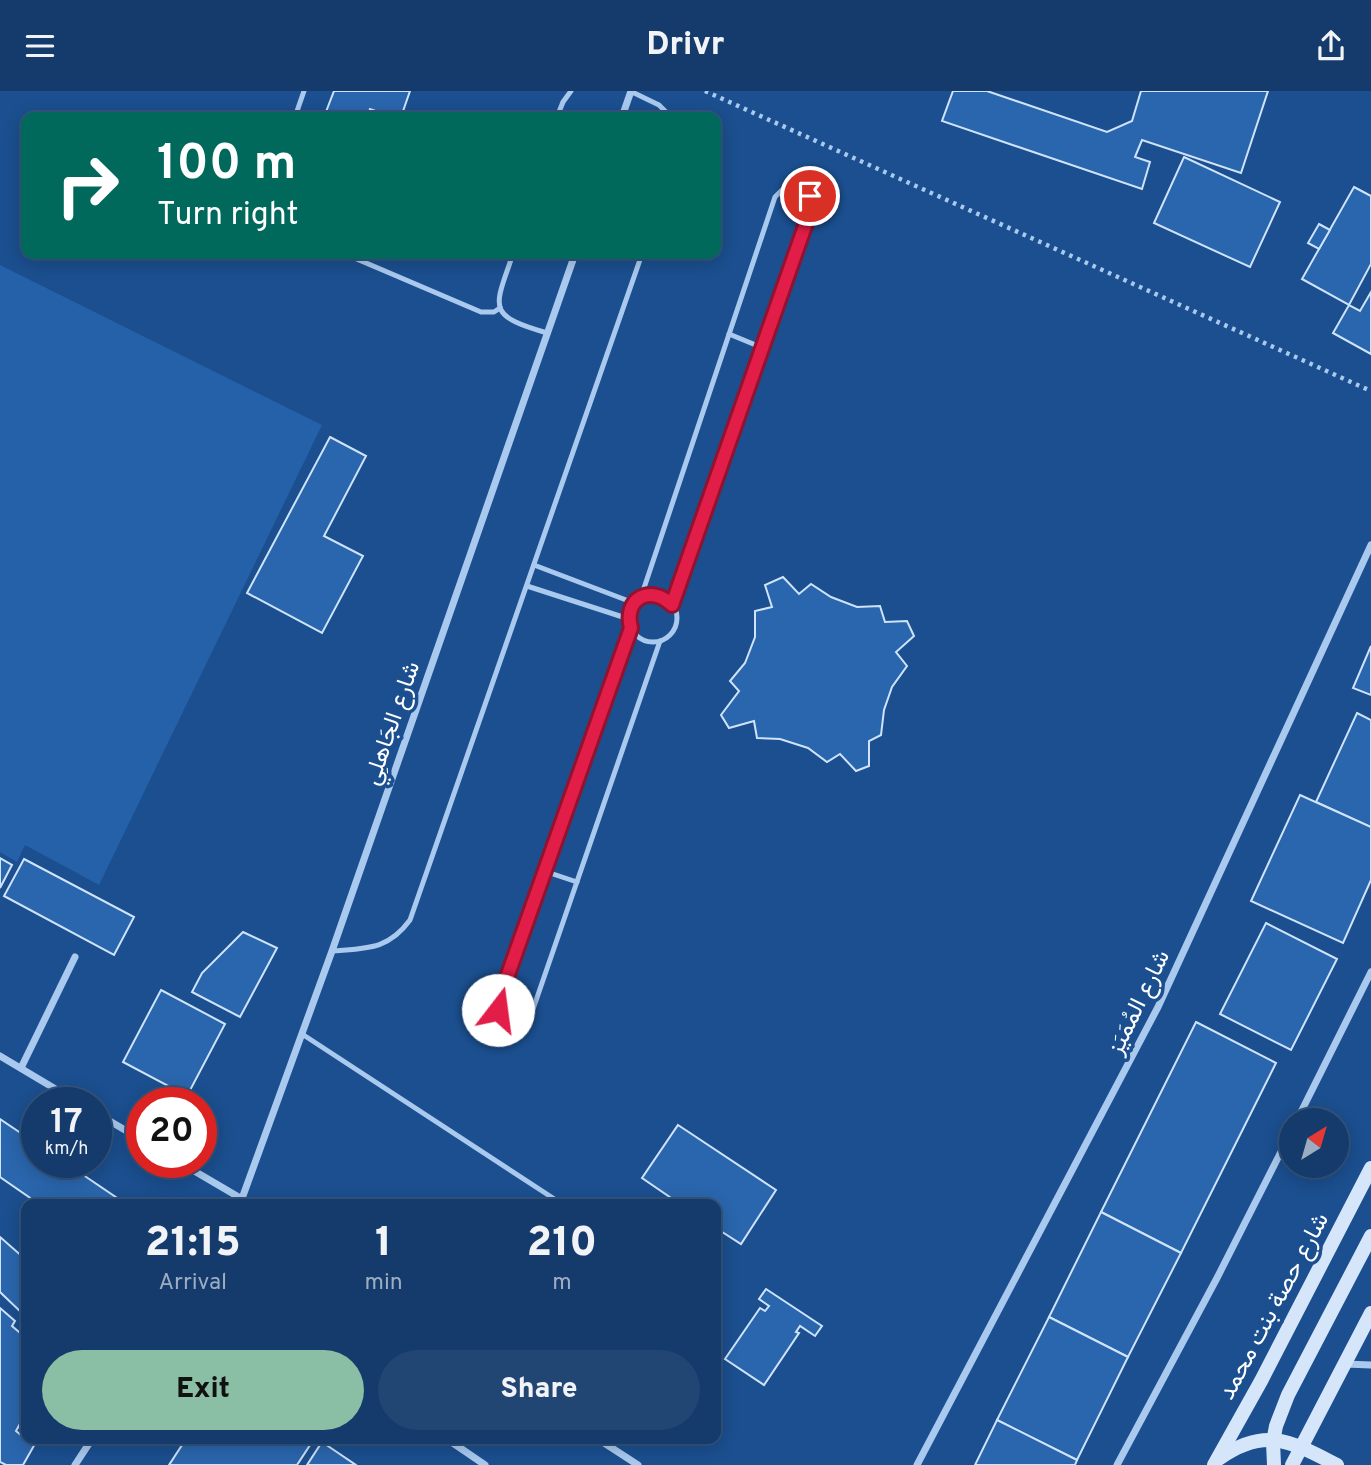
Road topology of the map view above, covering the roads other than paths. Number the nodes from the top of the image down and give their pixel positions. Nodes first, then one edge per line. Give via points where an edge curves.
1 (304, 91) edge
2 (572, 91) edge
3 (630, 91) edge
4 (297, 112) edge
5 (559, 112) edge
6 (624, 112) edge
7 (666, 112) edge
8 (357, 259) edge
9 (511, 259) edge
10 (573, 259) edge
11 (640, 259) edge
12 (500, 308) junction
13 (547, 333) junction
14 (729, 334) junction
15 (763, 348) junction
16 (1371, 545) edge
17 (534, 565) junction
18 (527, 586) junction
19 (641, 597) junction
20 (634, 603) junction
21 (672, 605) junction
22 (629, 619) junction
23 (631, 628) junction
24 (660, 641) junction
25 (544, 871) junction
26 (577, 882) junction
27 (332, 951) junction
28 (75, 957) dead end
29 (1371, 972) edge
30 (302, 1034) junction
31 (0, 1056) edge
32 (21, 1068) junction
33 (52, 1087) edge
34 (1303, 1108) edge
35 (1279, 1156) edge
36 (1371, 1168) edge
37 (204, 1178) edge
38 (236, 1199) edge
39 (242, 1199) edge
40 (554, 1199) edge
41 (1371, 1236) edge
42 (1371, 1313) edge
43 (1344, 1364) junction
44 (1371, 1365) edge
45 (1273, 1438) junction
46 (89, 1444) edge
47 (454, 1444) edge
48 (606, 1444) edge
49 (1301, 1447) junction
50 (1215, 1463) edge
51 (75, 1465) edge
52 (485, 1465) edge
53 (638, 1465) edge
54 (917, 1465) edge
55 (1117, 1465) edge
56 (1274, 1465) edge
57 (1292, 1465) edge
58 (1338, 1465) edge

1 - 4 lane
2 - 5 lane
3 - 6 street
3 - 7 lane
8 - 12 lane via 481,312
9 - 12 lane via 500,292
10 - 13 street, شارع الجَاهلِي
11 - 17 lane
12 - 13 lane via 516,324
13 - 27 street, شارع الجَاهلِي
14 - 15 lane
14 - 15 lane via 775,197 785,187 800,187 810,196 811,209
14 - 19 lane
15 - 21 lane
16 - 54 street, شارع المُمَيَز via 1158,1007
17 - 18 lane
17 - 20 lane
18 - 22 lane
18 - 27 lane via 410,920 401,932 377,947
19 - 20 lane
19 - 21 lane via 658,595
20 - 22 lane
21 - 24 lane via 677,622
22 - 23 lane
23 - 24 lane via 643,640
23 - 25 lane
24 - 26 lane
25 - 26 lane
25 - 26 lane via 498,1003 500,1016 511,1024 522,1023 531,1015
27 - 30 street, شارع الجَاهلِي
28 - 32 street
29 - 34 street
30 - 39 street, شارع الجَاهلِي
30 - 40 lane
31 - 32 street
32 - 33 street
35 - 55 street
36 - 50 main road, شارع حصة بنت محمد
37 - 38 street
41 - 45 main road via 1288,1395
42 - 43 main road
43 - 44 street
43 - 49 main road
45 - 49 main road
45 - 50 main road via 1244,1444
45 - 56 main road
46 - 51 street
47 - 52 street
48 - 53 street
49 - 57 main road
49 - 58 main road

